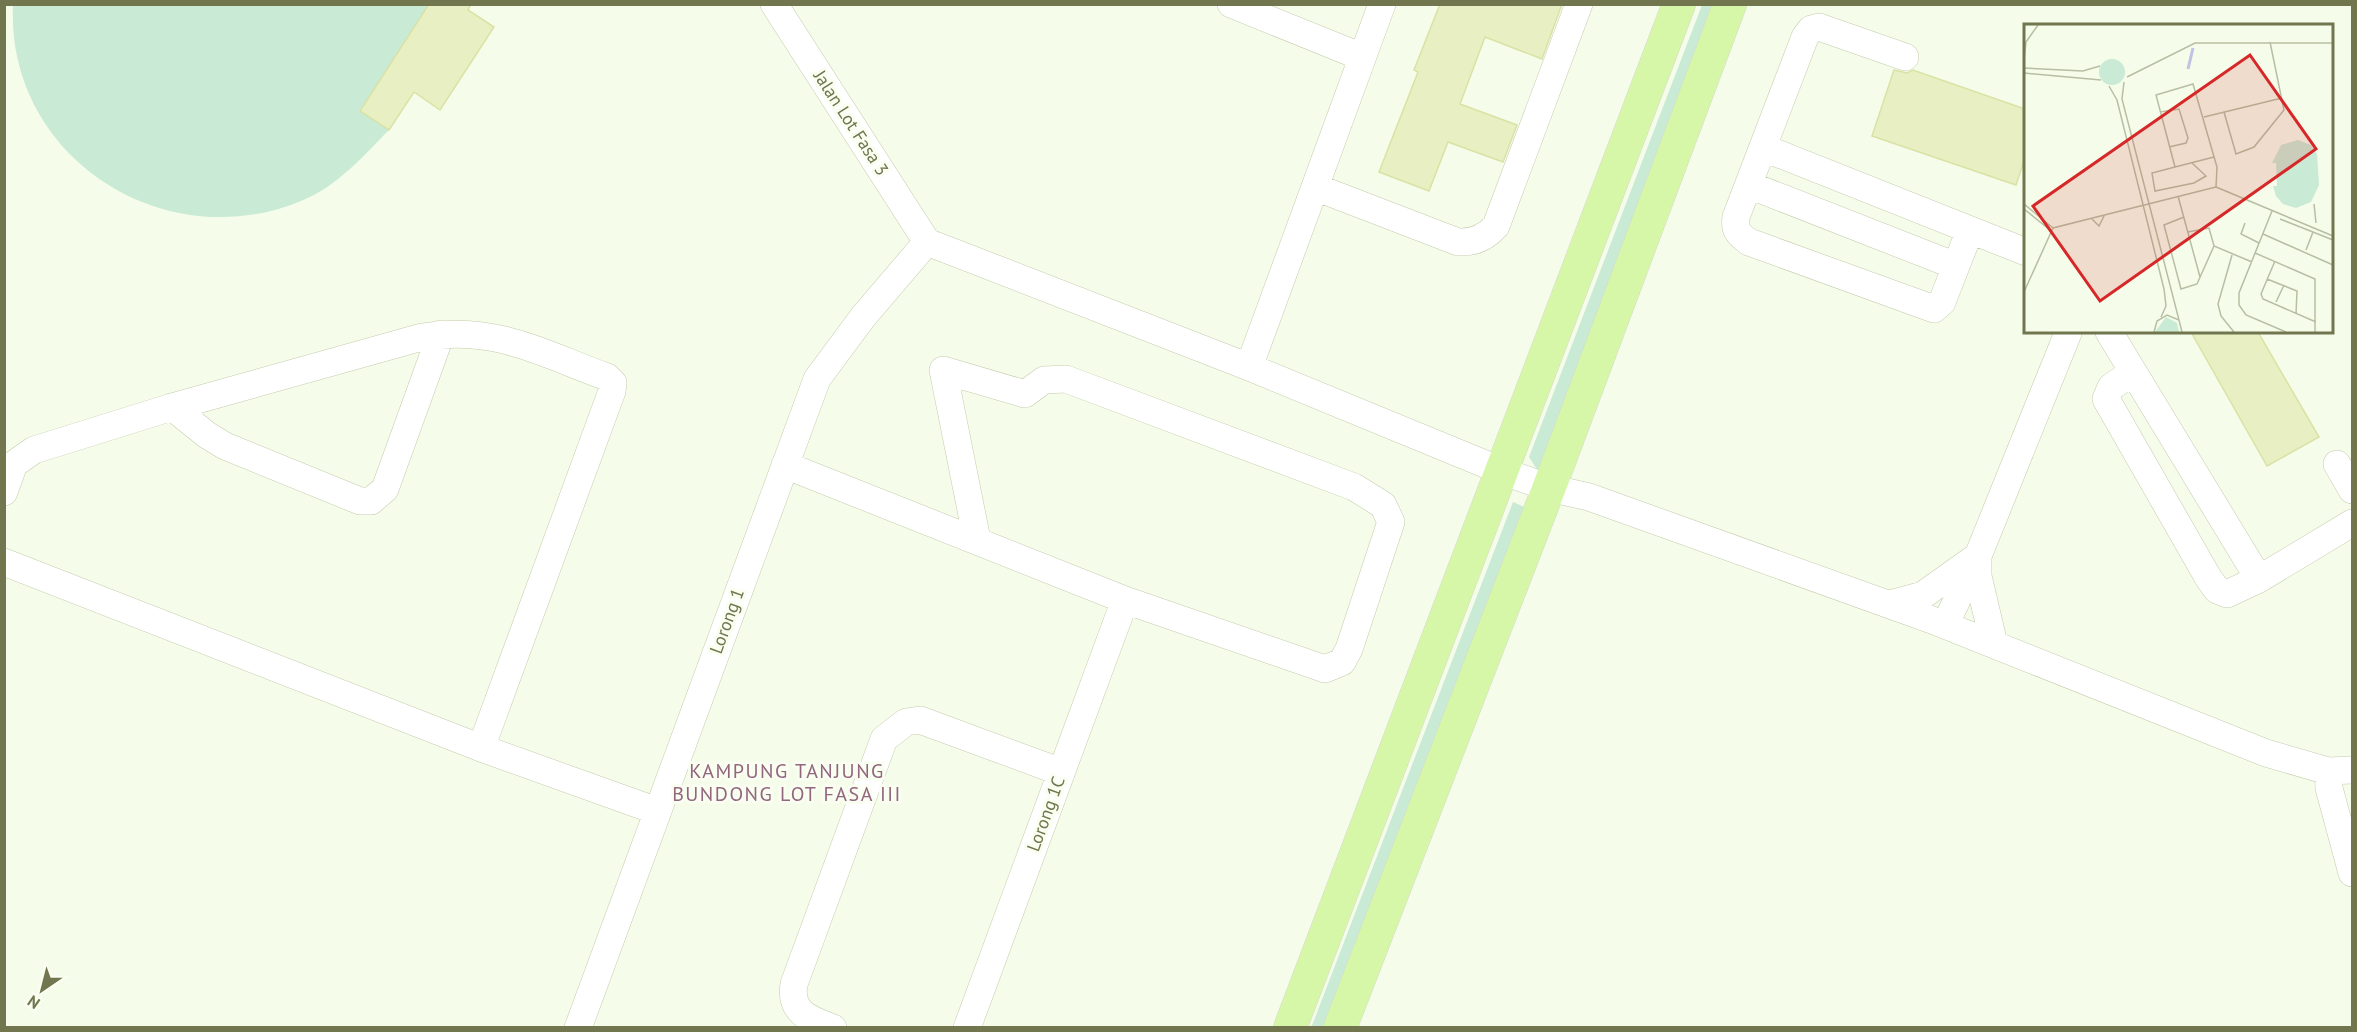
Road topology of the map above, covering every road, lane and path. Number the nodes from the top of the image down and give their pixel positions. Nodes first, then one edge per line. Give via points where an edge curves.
1 (774, 4) edge
2 (1231, 4) edge
3 (1382, 4) edge
4 (1579, 4) edge
5 (1680, 4) edge
6 (1730, 4) edge
7 (1362, 57) junction
8 (1905, 57) dead end
9 (1764, 148) junction
10 (1749, 185) junction
11 (1315, 187) junction
12 (1970, 230) junction
13 (927, 242) junction
14 (2024, 252) edge
15 (1956, 266) junction
16 (2066, 333) edge
17 (2073, 333) edge
18 (2104, 333) edge
19 (2109, 333) edge
20 (441, 334) junction
21 (1249, 367) junction
22 (2133, 372) junction
23 (172, 407) junction
24 (2337, 464) dead end
25 (785, 465) junction
26 (1502, 471) junction
27 (1549, 488) junction
28 (2352, 490) edge
29 (4, 492) edge
30 (2352, 523) edge
31 (977, 540) junction
32 (1978, 556) junction
33 (4, 562) edge
34 (2259, 579) junction
35 (1125, 600) junction
36 (1890, 604) junction
37 (1945, 625) junction
38 (1994, 644) junction
39 (481, 748) junction
40 (2340, 770) edge
41 (1061, 772) junction
42 (657, 811) junction
43 (2352, 873) edge
44 (578, 1028) edge
45 (833, 1028) edge
46 (967, 1028) edge
47 (1290, 1028) edge
48 (1341, 1028) edge

1 - 13 street, Jalan Lot Fasa 3
2 - 7 street
3 - 7 street
4 - 11 street via 1491,231 1477,240 1458,242
5 - 26 main road
6 - 27 main road
7 - 11 street
8 - 9 street via 1824,28 1811,29
9 - 10 street
9 - 12 street
10 - 15 street
10 - 15 street via 1735,227 1749,242 1935,309 1942,302
11 - 21 street
12 - 14 street
12 - 15 street
13 - 21 street
13 - 25 street, Lorong 1 via 863,317 818,379
16 - 32 street
17 - 18 street
19 - 22 street
20 - 23 street
20 - 23 street via 385,489 366,502 225,446
20 - 39 street via 461,332 501,338 607,377 614,386
21 - 26 street
22 - 34 street
22 - 34 street via 2108,391 2109,406 2209,579 2217,590 2227,594
23 - 29 street via 26,453 14,464
24 - 28 street
25 - 31 street
25 - 42 street, Lorong 1
26 - 27 street
26 - 47 main road
27 - 36 street via 1590,497
27 - 48 main road
30 - 34 street
31 - 35 street
31 - 35 street via 943,370 1025,394 1044,380 1065,380 1354,487 1376,499 1389,512 1391,522 1349,649 1335,666 1316,667
32 - 36 street via 1923,595
32 - 37 street
32 - 38 street via 1980,584
33 - 39 street
35 - 41 street, Lorong 1C
36 - 37 street
37 - 38 street
38 - 40 street via 2266,753
39 - 42 street
40 - 43 street via 2329,788
41 - 45 street via 920,720 906,723 884,739 794,984 793,999 802,1015
41 - 46 street, Lorong 1C
42 - 44 street, Lorong 1

